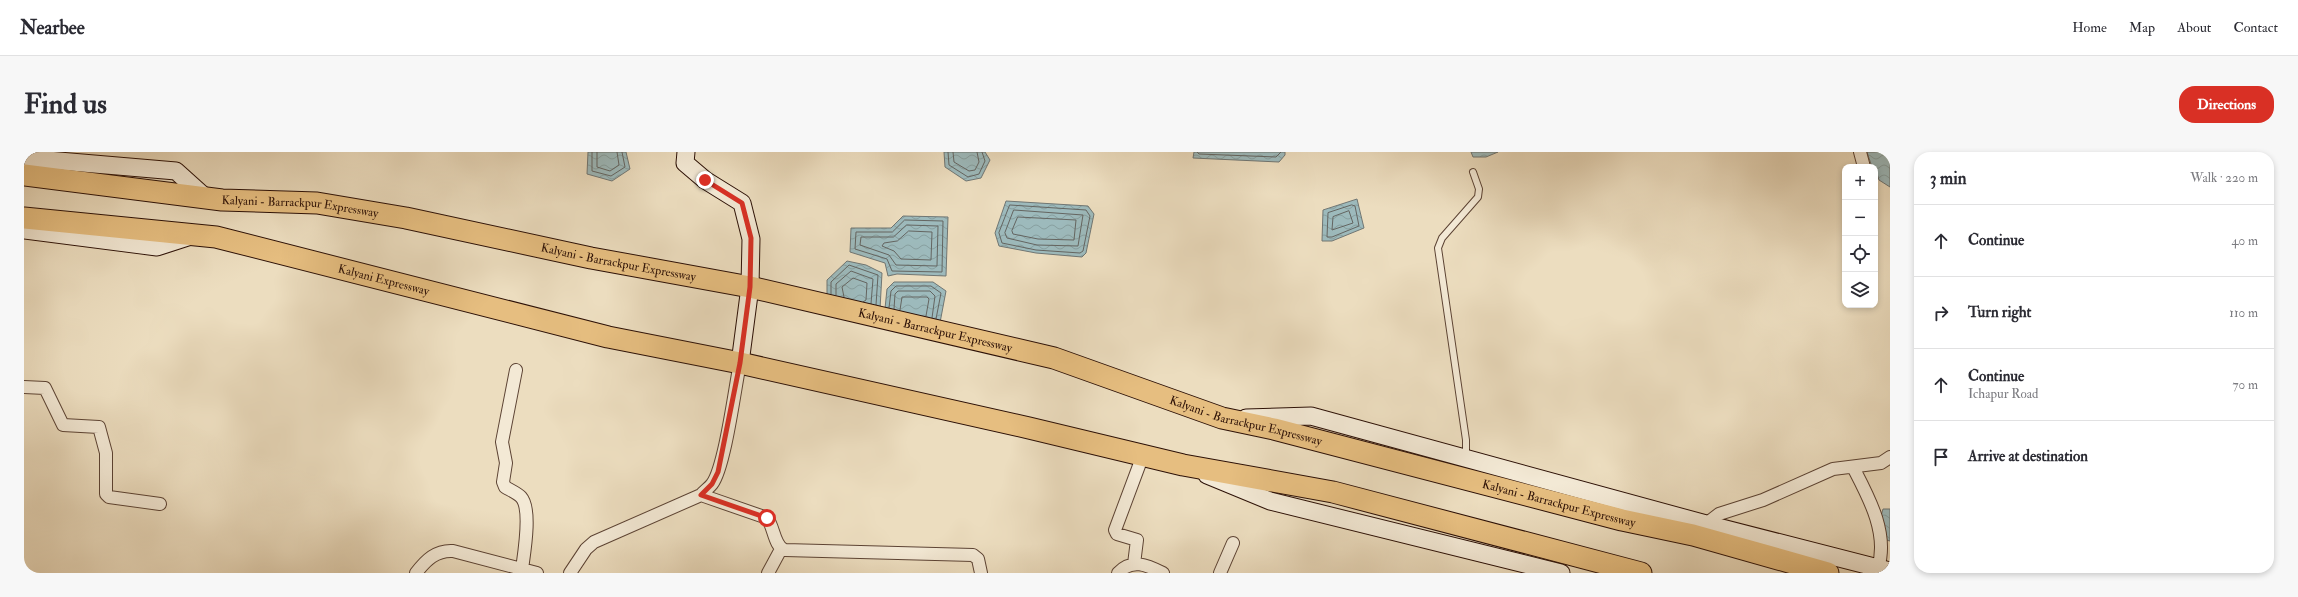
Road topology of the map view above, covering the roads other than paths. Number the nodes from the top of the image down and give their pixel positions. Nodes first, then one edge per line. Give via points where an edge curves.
1 (686, 152) edge
2 (1860, 152) edge
3 (24, 158) edge
4 (1863, 164) edge
5 (1473, 172) dead end
6 (24, 175) edge
7 (206, 198) junction
8 (24, 218) edge
9 (24, 230) edge
10 (195, 235) junction
11 (750, 287) junction
12 (740, 363) junction
13 (516, 370) dead end
14 (24, 387) edge
15 (1222, 418) junction
16 (1142, 456) junction
17 (1890, 457) edge
18 (1466, 459) junction
19 (1183, 465) junction
20 (1853, 467) junction
21 (701, 495) junction
22 (160, 504) dead end
23 (1706, 524) junction
24 (1233, 543) dead end
25 (781, 549) junction
26 (1134, 564) junction
27 (522, 569) junction
28 (1884, 570) edge
29 (416, 573) edge
30 (537, 573) edge
31 (570, 573) edge
32 (768, 573) edge
33 (981, 573) edge
34 (1118, 573) edge
35 (1163, 573) edge
36 (1220, 573) edge
37 (1561, 573) edge
38 (1642, 573) edge
39 (1828, 573) edge

1 - 11 street via 685,163 705,180 742,203 751,238
2 - 4 street
3 - 7 street via 176,171
5 - 18 lane via 1479,189 1478,197 1442,238 1438,248 1466,440
6 - 7 highway, Kalyani - Barrackpur Expressway
7 - 11 highway, Kalyani - Barrackpur Expressway via 317,203 477,232 591,258
8 - 10 highway, Kalyani Expressway
9 - 10 street via 157,247
10 - 12 highway, Kalyani Expressway via 216,237 608,337
11 - 12 street
11 - 15 highway, Kalyani - Barrackpur Expressway via 1054,358
12 - 16 highway
12 - 21 street via 718,472 712,484
13 - 27 street via 502,442 506,463 503,482 505,487 520,496 523,502 526,523
14 - 22 street via 45,388 63,425 99,427 106,453 106,494 109,497
15 - 18 street via 1311,416
15 - 39 highway, Kalyani - Barrackpur Expressway via 1274,429 1622,520 1693,535
16 - 19 highway
16 - 26 street via 1115,530 1117,534 1137,540
17 - 20 street via 1881,463
18 - 23 street
19 - 37 street via 1270,501
19 - 38 highway via 1333,492
20 - 23 street via 1833,469 1763,500 1719,514
20 - 28 street via 1876,517
21 - 25 street via 767,518
21 - 31 street via 594,542 586,548
23 - 28 street
24 - 36 street
25 - 32 street
25 - 33 street via 973,555 978,559
26 - 34 street
26 - 35 street via 1146,565
27 - 29 street via 453,550 444,550 433,555
27 - 30 street

